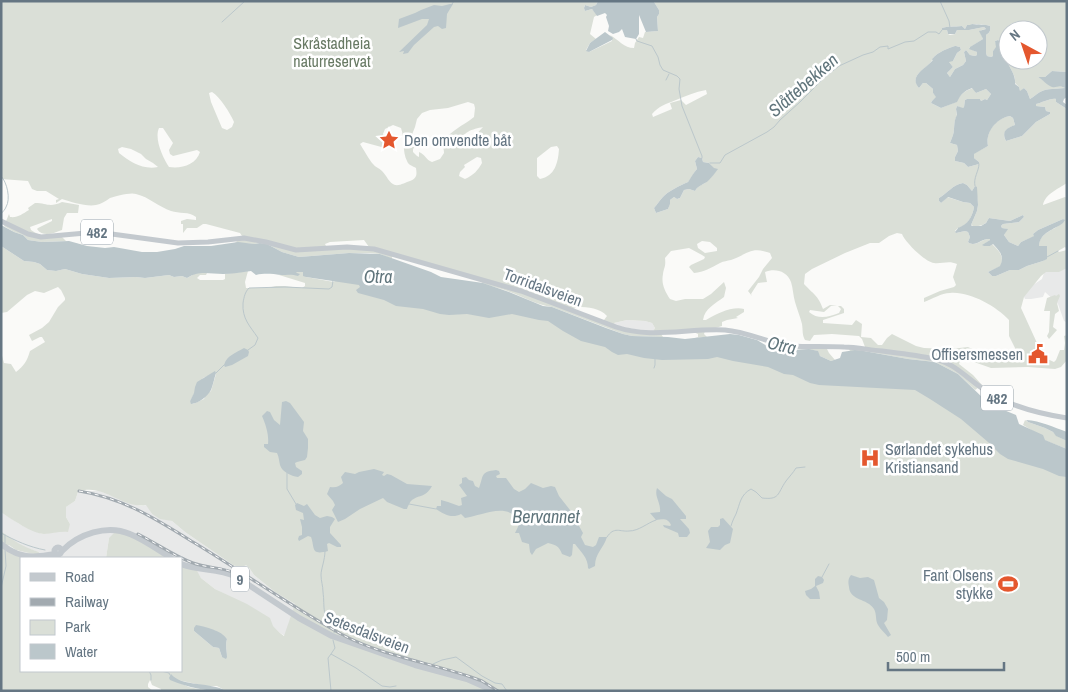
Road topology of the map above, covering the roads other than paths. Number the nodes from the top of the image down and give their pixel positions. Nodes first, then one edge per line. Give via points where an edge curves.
1 (1, 222) edge
2 (1067, 418) edge
3 (1, 544) edge
4 (169, 557) edge
5 (182, 564) edge
6 (494, 691) edge

1 - 2 main road, Torridalsveien / 482 via 41,237 97,232 178,243 244,238 296,250 374,249 514,289 627,331 725,330 782,344 847,347 934,358 952,365 1000,399 1047,415
3 - 4 highway via 24,555 47,555 94,532 120,531 136,536
5 - 6 highway, Setesdalsveien / 9 via 235,576 336,638 464,678

